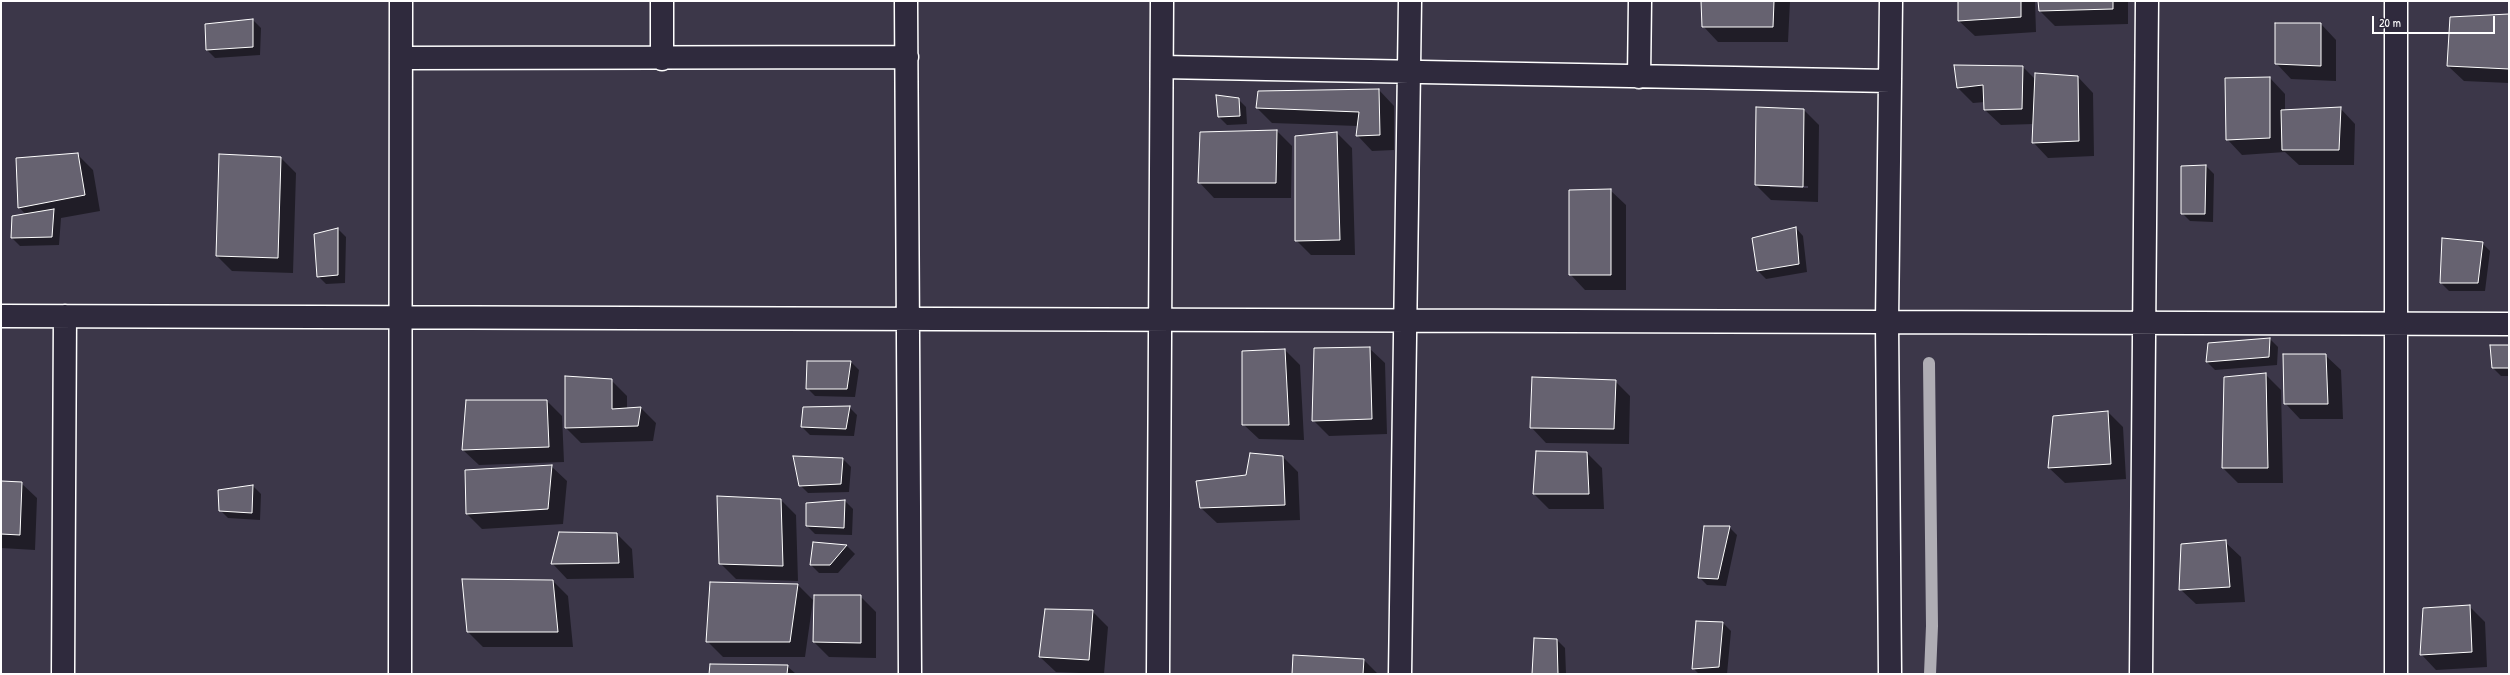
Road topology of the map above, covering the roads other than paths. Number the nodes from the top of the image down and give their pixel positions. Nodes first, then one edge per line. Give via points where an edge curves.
1 (401, 1) edge
2 (662, 1) edge
3 (906, 1) edge
4 (1162, 1) edge
5 (1410, 1) edge
6 (1640, 1) edge
7 (1891, 1) edge
8 (2147, 1) edge
9 (2396, 1) edge
10 (907, 57) junction
11 (401, 58) junction
12 (662, 59) junction
13 (1162, 67) junction
14 (1410, 72) junction
15 (1639, 77) junction
16 (1890, 81) junction
17 (1, 316) edge
18 (65, 316) junction
19 (400, 317) junction
20 (908, 319) junction
21 (1161, 320) junction
22 (1406, 321) junction
23 (1887, 322) junction
24 (2144, 324) junction
25 (2396, 324) junction
26 (2509, 324) edge
27 (63, 674) edge
28 (400, 674) edge
29 (910, 674) edge
30 (1158, 674) edge
31 (1400, 674) edge
32 (1890, 674) edge
33 (2141, 674) edge
34 (2396, 674) edge

1 - 11 street
2 - 12 street
3 - 10 street
4 - 13 street
5 - 14 street
6 - 15 street
7 - 16 street
8 - 24 street
9 - 25 street
10 - 12 street
10 - 20 street
11 - 12 street
11 - 19 street
13 - 14 street
13 - 21 street
14 - 15 street
14 - 22 street
15 - 16 street
16 - 23 street
17 - 18 street
18 - 19 street
18 - 27 street
19 - 20 street
19 - 28 street
20 - 21 street
20 - 29 street
21 - 22 street
21 - 30 street
22 - 23 street
22 - 31 street
23 - 24 street
23 - 32 street
24 - 25 street
24 - 33 street
25 - 26 street
25 - 34 street

